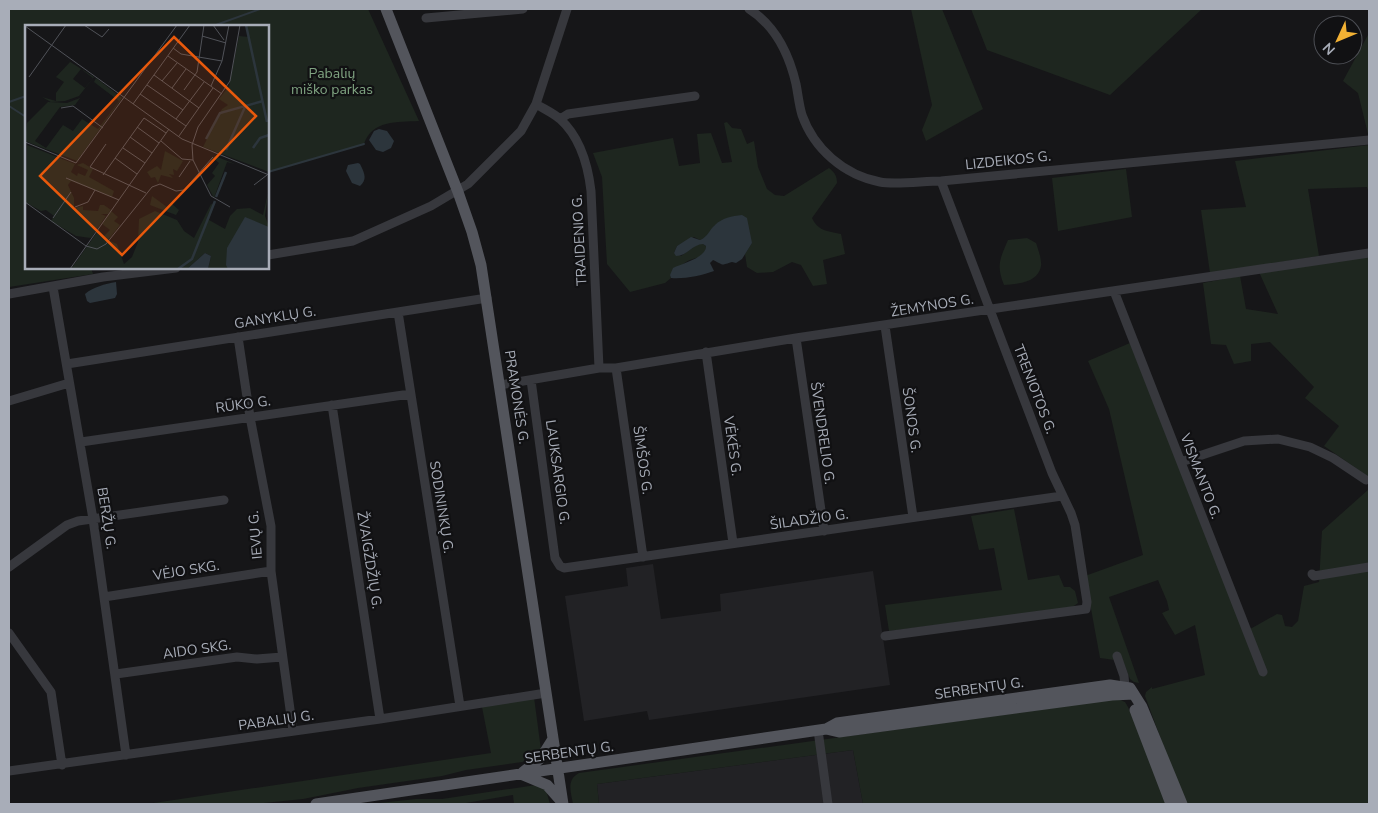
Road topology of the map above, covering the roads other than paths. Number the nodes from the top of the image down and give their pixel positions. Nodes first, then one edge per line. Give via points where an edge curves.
1 (386, 9) edge
2 (523, 9) edge
3 (567, 9) edge
4 (749, 9) edge
5 (426, 18) dead end
6 (695, 96) dead end
7 (536, 104) junction
8 (560, 119) junction
9 (1369, 140) edge
10 (941, 181) junction
11 (458, 192) junction
12 (1369, 253) edge
13 (269, 255) edge
14 (168, 269) edge
15 (54, 287) junction
16 (1114, 291) junction
17 (9, 294) edge
18 (487, 298) junction
19 (990, 309) junction
20 (398, 312) junction
21 (885, 326) junction
22 (238, 337) junction
23 (796, 338) junction
24 (706, 352) junction
25 (68, 364) junction
26 (599, 368) junction
27 (616, 368) junction
28 (532, 380) junction
29 (70, 383) junction
30 (500, 384) junction
31 (410, 394) junction
32 (9, 401) edge
33 (332, 405) junction
34 (250, 417) junction
35 (81, 442) junction
36 (1181, 462) junction
37 (1366, 480) dead end
38 (1062, 496) junction
39 (224, 500) dead end
40 (912, 517) junction
41 (94, 519) junction
42 (824, 531) junction
43 (732, 543) junction
44 (643, 557) junction
45 (560, 566) joint
46 (9, 567) edge
47 (1369, 567) edge
48 (272, 571) junction
49 (1312, 574) dead end
50 (104, 597) junction
51 (9, 633) edge
52 (885, 636) dead end
53 (1117, 656) dead end
54 (282, 657) junction
55 (1263, 672) dead end
56 (116, 674) junction
57 (1129, 692) junction
58 (546, 693) junction
59 (460, 706) junction
60 (380, 719) junction
61 (822, 729) junction
62 (293, 731) junction
63 (553, 739) junction
64 (126, 755) junction
65 (62, 765) junction
66 (558, 769) junction
67 (9, 772) edge
68 (520, 774) junction
69 (316, 804) edge
70 (563, 804) edge
71 (828, 804) edge
72 (1171, 804) edge
73 (1182, 804) edge

1 - 11 main road, PRAMONĖS G.
2 - 5 street
3 - 7 street
4 - 10 street, LIZDEIKOS G. via 779,39 790,61 802,115 825,153 858,175 881,182
6 - 8 street via 568,114
7 - 8 street, TRAIDENIO G.
7 - 11 street via 521,130
8 - 26 street, TRAIDENIO G. via 576,141 588,171
9 - 10 street, LIZDEIKOS G.
10 - 19 street, TRENIOTOS G.
11 - 13 street via 353,241
11 - 18 main road, PRAMONĖS G. via 477,250
12 - 16 street, ŽEMYNOS G.
14 - 15 street
15 - 17 street
15 - 25 street, BERŽŲ G.
16 - 19 street, ŽEMYNOS G.
16 - 36 street, VISMANTO G.
18 - 20 street, GANYKLŲ G.
18 - 30 main road, PRAMONĖS G.
19 - 21 street, ŽEMYNOS G.
19 - 38 street, TRENIOTOS G.
20 - 22 street, GANYKLŲ G.
20 - 31 street, SODININKŲ G.
21 - 23 street, ŽEMYNOS G.
21 - 40 street, ŠONOS G.
22 - 25 street, GANYKLŲ G.
22 - 34 street, IEVŲ G.
23 - 24 street, ŽEMYNOS G.
23 - 42 street, ŠVENDRELIO G.
24 - 27 street, ŽEMYNOS G.
24 - 43 street, VĖKĖS G.
25 - 29 street, BERŽŲ G.
26 - 27 street, ŽEMYNOS G.
26 - 28 street, ŽEMYNOS G.
27 - 44 street, ŠIMŠOS G.
28 - 30 street, ŽEMYNOS G.
28 - 45 street, LAUKSARGIO G. via 555,558
29 - 32 street
29 - 35 street, BERŽŲ G.
30 - 58 main road, PRAMONĖS G.
31 - 33 street, RŪKO G.
31 - 59 street, SODININKŲ G.
33 - 34 street, RŪKO G.
33 - 60 street, ŽVAIGŽDŽIŲ G.
34 - 35 street, RŪKO G.
34 - 48 street, IEVŲ G. via 271,526
35 - 41 street, BERŽŲ G.
36 - 37 street via 1244,441 1278,439 1310,447
36 - 55 street, VISMANTO G.
38 - 40 street, ŠILADŽIO G.
38 - 52 street, TRENIOTOS G. via 1075,526 1086,609
39 - 41 street
40 - 42 street, ŠILADŽIO G.
41 - 46 street via 67,525
41 - 50 street, BERŽŲ G.
42 - 43 street, ŠILADŽIO G.
43 - 44 street, ŠILADŽIO G.
44 - 45 street, ŠILADŽIO G.
47 - 49 street
48 - 50 street, VĖJO SKG.
48 - 54 street, IEVŲ G.
50 - 56 street, BERŽŲ G.
51 - 65 street via 50,692
53 - 57 street
54 - 56 street, AIDO SKG. via 257,659 237,656
54 - 62 street, IEVŲ G.
56 - 64 street, BERŽŲ G.
57 - 61 main road, SERBENTŲ G. via 1110,686 837,723
57 - 72 main road
57 - 73 main road via 1142,707
58 - 59 street, PABALIŲ G.
58 - 63 main road, PRAMONĖS G.
59 - 60 street, PABALIŲ G.
60 - 62 street, PABALIŲ G.
61 - 66 main road, SERBENTŲ G.
61 - 71 street
62 - 64 street, PABALIŲ G.
63 - 66 main road, PRAMONĖS G.
63 - 68 main road via 541,758
64 - 65 street, PABALIŲ G.
65 - 67 street, PABALIŲ G.
66 - 68 main road, SERBENTŲ G.
66 - 70 main road, PRAMONĖS G.
68 - 69 main road, SERBENTŲ G.
68 - 70 main road via 546,784

